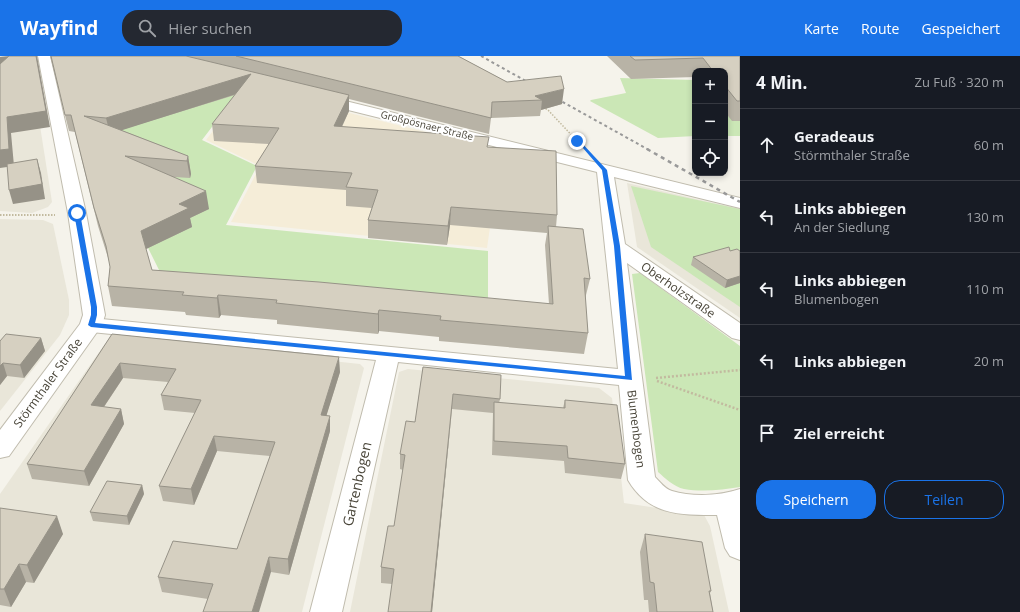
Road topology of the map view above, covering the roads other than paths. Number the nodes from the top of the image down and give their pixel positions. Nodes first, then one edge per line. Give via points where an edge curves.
1 (44, 56) edge
2 (307, 95) edge
3 (605, 170) junction
4 (740, 203) edge
5 (617, 246) junction
6 (91, 325) junction
7 (740, 333) edge
8 (388, 356) junction
9 (629, 378) junction
10 (0, 449) edge
11 (733, 502) edge
12 (740, 548) edge
13 (326, 612) edge

1 - 6 street, Störmthaler Straße via 94,307
2 - 3 street, Großpösnaer Straße
3 - 4 street, Großpösnaer Straße
3 - 5 street, Blumenbogen
5 - 7 street, Oberholzstraße
5 - 9 street, Blumenbogen
6 - 8 street
6 - 10 street, Störmthaler Straße
8 - 9 street
8 - 13 street, Gartenbogen
9 - 11 street, Blumenbogen via 642,480 652,492 664,500 687,504
11 - 12 street, Blumenbogen via 733,518

